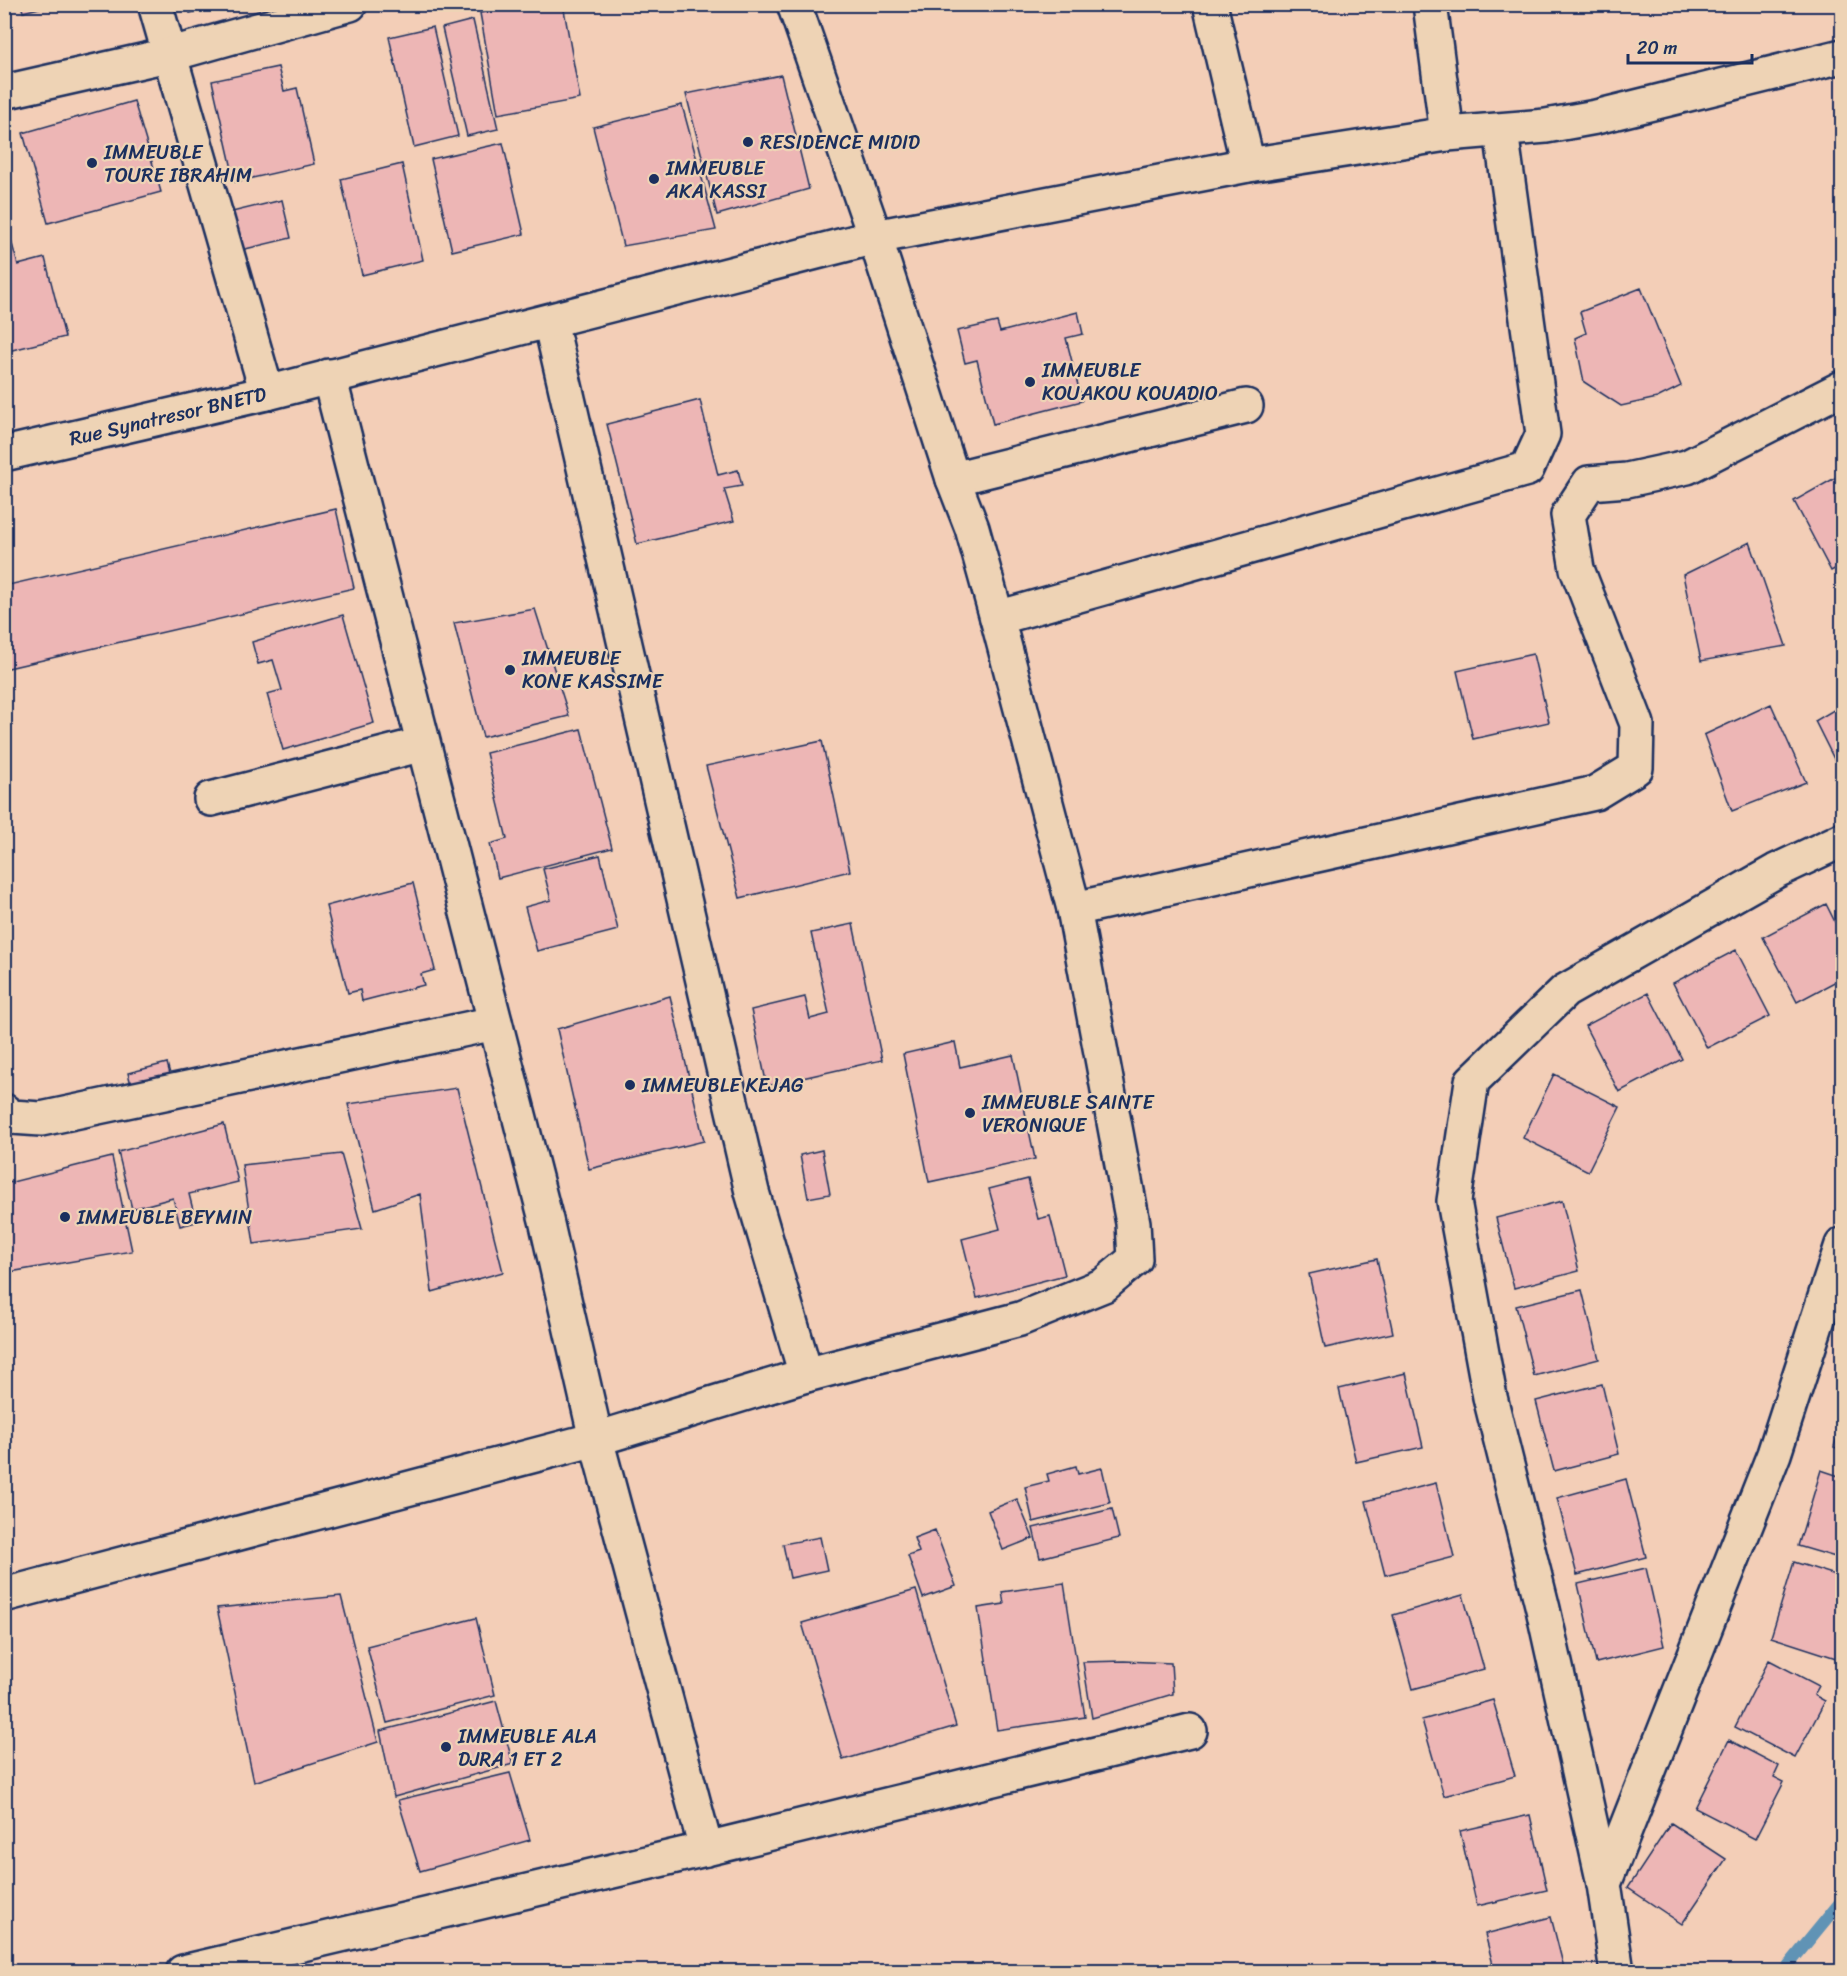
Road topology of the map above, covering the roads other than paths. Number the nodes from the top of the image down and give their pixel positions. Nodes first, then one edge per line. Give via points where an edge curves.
1 (155, 4) edge
2 (350, 4) edge
3 (794, 4) edge
4 (1209, 4) edge
5 (1430, 4) edge
6 (168, 55) junction
7 (1842, 56) edge
8 (4, 92) edge
9 (1502, 131) junction
10 (1447, 134) junction
11 (1248, 165) junction
12 (875, 237) junction
13 (550, 321) junction
14 (329, 376) junction
15 (1842, 388) edge
16 (267, 393) junction
17 (1246, 406) dead end
18 (4, 454) edge
19 (953, 479) junction
20 (997, 618) junction
21 (423, 744) junction
22 (211, 799) dead end
23 (1842, 840) edge
24 (1074, 909) junction
25 (495, 1023) junction
26 (4, 1111) edge
27 (1842, 1245) edge
28 (806, 1375) junction
29 (596, 1439) junction
30 (4, 1595) edge
31 (1190, 1731) dead end
32 (706, 1849) junction
33 (1604, 1884) junction
34 (183, 1971) edge
35 (1617, 1971) edge

1 - 6 street
2 - 6 street
3 - 12 street
4 - 11 street
5 - 10 street
6 - 8 street
6 - 16 street
7 - 9 street, Rue Synatresor BNETD via 1596,117
9 - 10 street, Rue Synatresor BNETD
9 - 20 street via 1543,434 1527,469
10 - 11 street, Rue Synatresor BNETD
11 - 12 street, Rue Synatresor BNETD
12 - 13 street, Rue Synatresor BNETD
12 - 19 street
13 - 14 street, Rue Synatresor BNETD
13 - 28 street via 752,1192
14 - 16 street, Rue Synatresor BNETD
14 - 21 street
15 - 24 street via 1687,467 1627,480 1589,483 1568,514 1578,569 1637,724 1636,768 1595,793
16 - 18 street, Rue Synatresor BNETD
17 - 19 street
19 - 20 street via 972,528
20 - 24 street
21 - 22 street
21 - 25 street
23 - 33 street via 1776,871 1565,991 1472,1081 1454,1201 1490,1397 1544,1609
24 - 28 street via 1133,1223 1135,1259 1104,1285 1020,1319
25 - 26 street via 41,1119 12,1117
25 - 29 street via 546,1220
27 - 33 street via 1774,1454
28 - 29 street
29 - 30 street
29 - 32 street
31 - 32 street
32 - 34 street
33 - 35 street

